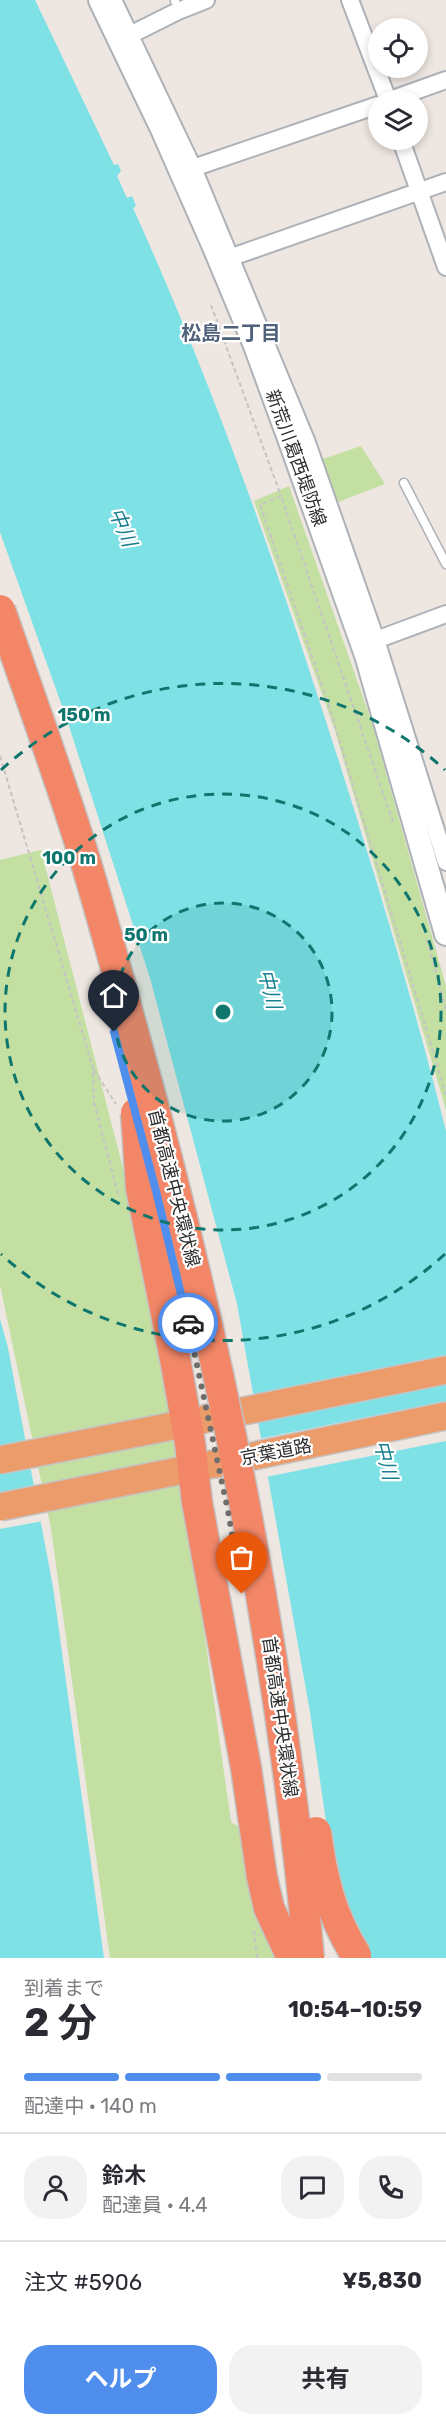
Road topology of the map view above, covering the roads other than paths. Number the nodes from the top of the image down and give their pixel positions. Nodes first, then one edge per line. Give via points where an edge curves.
1 (100, 0) edge
2 (113, 0) edge
3 (206, 0) edge
4 (350, 0) edge
5 (176, 3) edge
6 (130, 35) junction
7 (446, 80) edge
8 (385, 90) edge
9 (418, 90) edge
10 (368, 108) edge
11 (405, 150) edge
12 (193, 168) junction
13 (446, 182) edge
14 (419, 191) junction
15 (232, 257) junction
16 (446, 267) edge
17 (259, 341) junction
18 (404, 483) dead end
19 (446, 564) edge
20 (0, 610) edge
21 (446, 614) edge
22 (376, 640) junction
23 (0, 666) edge
24 (446, 862) edge
25 (435, 933) edge
26 (206, 1312) junction
27 (446, 1370) edge
28 (446, 1416) edge
29 (0, 1460) edge
30 (0, 1507) edge
31 (356, 1954) dead end
32 (292, 1958) edge
33 (309, 1958) edge

1 - 17 main road, 新荒川葛西堤防線
2 - 6 street
3 - 5 street
4 - 8 street
5 - 6 street
6 - 12 street
7 - 9 street
10 - 12 street
11 - 14 street
12 - 15 street
13 - 14 street
14 - 15 street
14 - 16 street
15 - 17 street
17 - 22 street via 306,440
17 - 25 main road, 新荒川葛西堤防線 via 366,655
18 - 19 lane
20 - 26 highway, 首都高速中央環状線, bridge via 78,835
21 - 22 street
22 - 24 street
23 - 32 highway, 首都高速中央環状線, bridge via 89,937 186,1316 228,1511 271,1780
26 - 31 highway, bridge via 226,1358 249,1433 268,1521 327,1895 343,1935
26 - 33 highway, 首都高速中央環状線, bridge via 272,1652
27 - 29 highway, bridge
28 - 30 highway, 京葉道路, bridge

